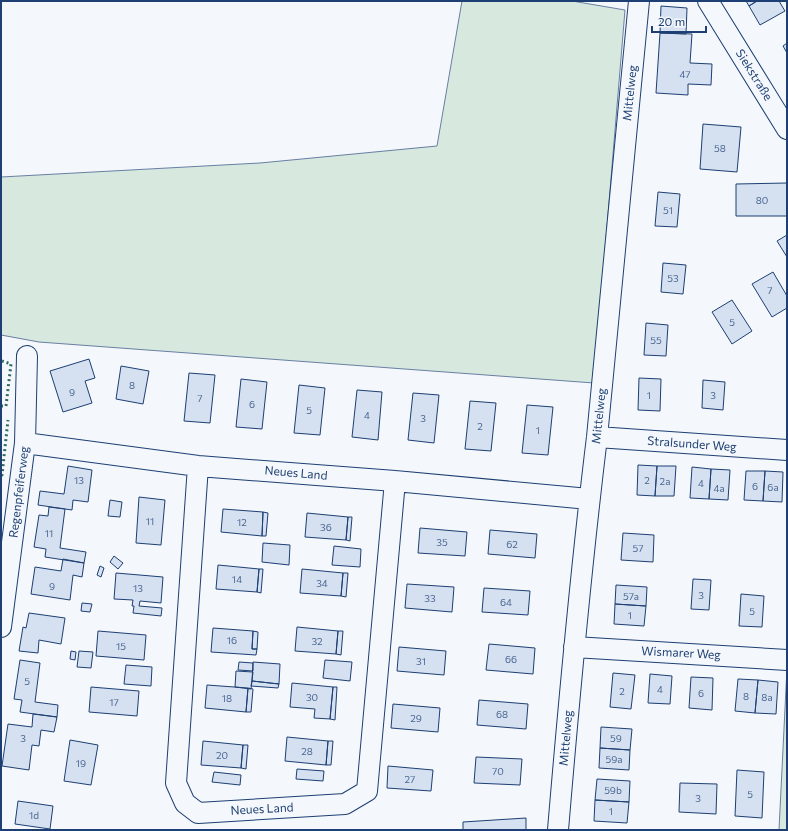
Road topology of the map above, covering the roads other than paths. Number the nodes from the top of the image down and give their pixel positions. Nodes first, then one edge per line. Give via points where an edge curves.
1 (639, 1) edge
2 (708, 1) edge
3 (787, 129) edge
4 (27, 356) dead end
5 (597, 437) junction
6 (25, 442) junction
7 (787, 450) edge
8 (198, 466) junction
9 (395, 481) junction
10 (589, 499) junction
11 (1, 627) edge
12 (574, 647) junction
13 (787, 660) edge
14 (558, 830) edge

1 - 5 street, Mittelweg
2 - 3 street, Siekstraße
4 - 6 street, Regenpfeiferweg
5 - 7 street, Stralsunder Weg
5 - 10 street, Mittelweg
6 - 8 street, Neues Land
6 - 11 street, Regenpfeiferweg
8 - 9 street, Neues Land
8 - 9 street, Neues Land via 176,783 185,803 198,813 345,804 367,792
9 - 10 street, Neues Land
10 - 12 street, Mittelweg via 593,526
12 - 13 street, Wismarer Weg
12 - 14 street, Mittelweg

